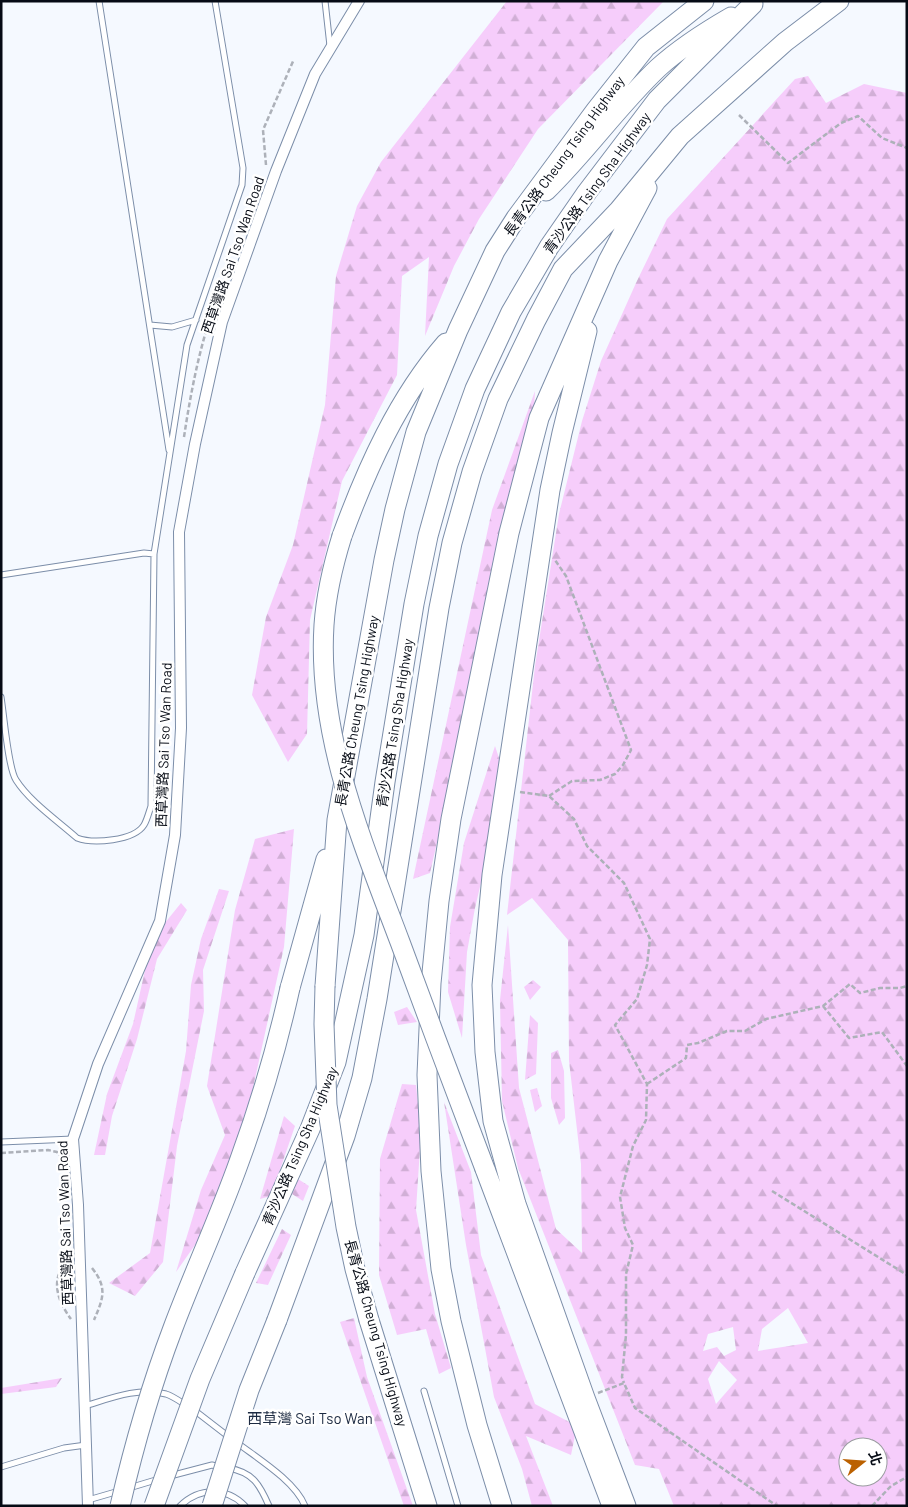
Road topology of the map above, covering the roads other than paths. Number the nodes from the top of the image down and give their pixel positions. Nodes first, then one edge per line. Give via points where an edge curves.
1 (99, 1) edge
2 (215, 1) edge
3 (325, 1) edge
4 (359, 1) edge
5 (704, 1) edge
6 (839, 1) edge
7 (755, 2) edge
8 (330, 46) junction
9 (662, 158) junction
10 (516, 218) junction
11 (599, 281) junction
12 (196, 320) junction
13 (150, 325) junction
14 (458, 330) junction
15 (170, 456) junction
16 (154, 554) junction
17 (1, 575) edge
18 (1, 697) edge
19 (337, 820) junction
20 (73, 1139) junction
21 (1, 1142) edge
22 (424, 1391) dead end
23 (85, 1406) junction
24 (86, 1445) junction
25 (1, 1467) edge
26 (88, 1503) edge
27 (120, 1506) edge
28 (154, 1506) edge
29 (180, 1506) edge
30 (212, 1506) edge
31 (245, 1506) edge
32 (269, 1506) edge
33 (306, 1506) edge
34 (428, 1506) edge
35 (458, 1506) edge
36 (500, 1506) edge
37 (612, 1506) edge
38 (626, 1506) edge

1 - 13 lane
2 - 12 lane via 243,176
3 - 8 lane
4 - 8 street, 西草灣路 Sai Tso Wan Road
5 - 10 highway, 長青公路 Cheung Tsing Highway via 646,47
6 - 9 highway via 784,42 736,84 680,136
7 - 10 highway via 714,26 658,69 565,172
7 - 28 highway, 青沙公路 Tsing Sha Highway, bridge via 657,100 587,192 549,247 511,312 475,389 445,473 416,594 364,935 336,1062 310,1129 200,1379
8 - 20 street, 西草灣路 Sai Tso Wan Road via 315,74 276,171 222,322 179,532 181,728 175,835 162,911 98,1064
9 - 11 highway
9 - 30 highway, 青沙公路 Tsing Sha Highway, bridge via 619,210 563,269 498,399 472,472 452,543 439,608 362,1078 345,1136 249,1390
10 - 14 highway, 長青公路 Cheung Tsing Highway via 495,251
11 - 36 highway via 539,418 509,533 451,819 430,983 427,1075 441,1269 477,1425
11 - 38 highway via 550,490 492,875 482,985 485,1052 494,1121 516,1204
12 - 13 lane via 172,327
12 - 15 lane via 188,344
13 - 15 lane
14 - 19 highway, 長青公路 Cheung Tsing Highway, bridge via 416,432 395,509
14 - 37 highway, bridge via 429,362 392,422 347,521 326,601 323,648 326,698 341,774 371,866
15 - 16 lane
16 - 17 lane
16 - 18 lane via 151,806 144,825 126,838 86,842 27,794 15,779
19 - 27 highway, bridge via 262,1096 161,1362
19 - 34 highway, 長青公路 Cheung Tsing Highway, bridge via 325,986 327,1105 355,1269
20 - 21 lane
20 - 23 street, 西草灣路 Sai Tso Wan Road
22 - 35 lane
23 - 24 street, 西草灣路 Sai Tso Wan Road
23 - 33 lane via 127,1393 167,1394 277,1472
24 - 25 lane via 64,1448
24 - 26 street, 西草灣路 Sai Tso Wan Road
26 - 32 lane via 187,1470 212,1466 239,1470 260,1484
29 - 31 lane via 193,1496 210,1491 228,1494

